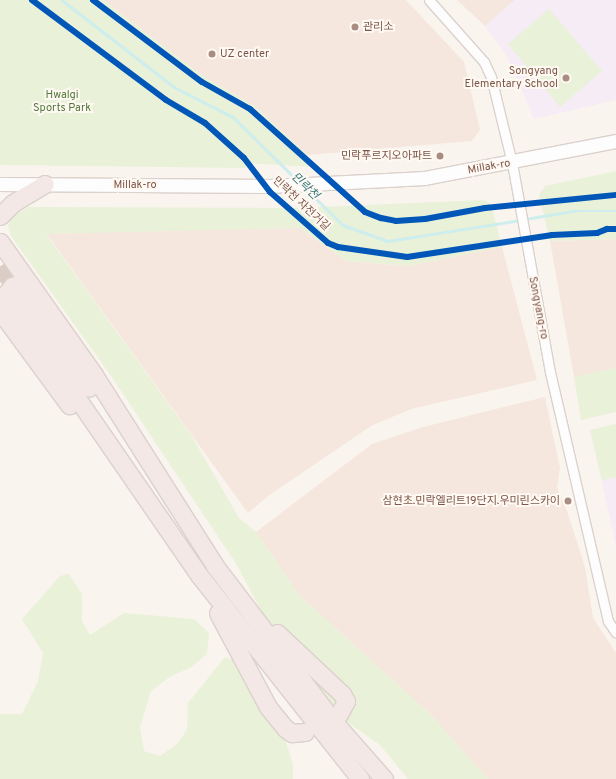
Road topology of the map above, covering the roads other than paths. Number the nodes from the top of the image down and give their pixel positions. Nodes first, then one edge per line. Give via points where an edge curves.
1 (428, 0) edge
2 (616, 141) edge
3 (512, 163) junction
4 (0, 184) edge
5 (45, 184) junction
6 (0, 216) edge
7 (0, 242) edge
8 (14, 303) edge
9 (215, 566) junction
10 (199, 575) junction
11 (616, 633) edge
12 (339, 714) dead end
13 (305, 732) dead end
14 (360, 779) edge
15 (384, 779) edge

1 - 3 street, Songyang-ro via 484,62 491,77
2 - 3 main road, Millak-ro
3 - 5 main road, Millak-ro via 425,178 360,182 270,186
3 - 11 street, Songyang-ro via 550,372 608,621
4 - 5 main road, Millak-ro
5 - 6 highway via 13,203
7 - 8 highway
8 - 9 highway via 168,494
8 - 10 highway via 64,399 152,507
9 - 12 highway via 295,652 342,694 346,701
9 - 15 highway via 333,721
10 - 13 highway via 268,707 292,733
10 - 14 highway

